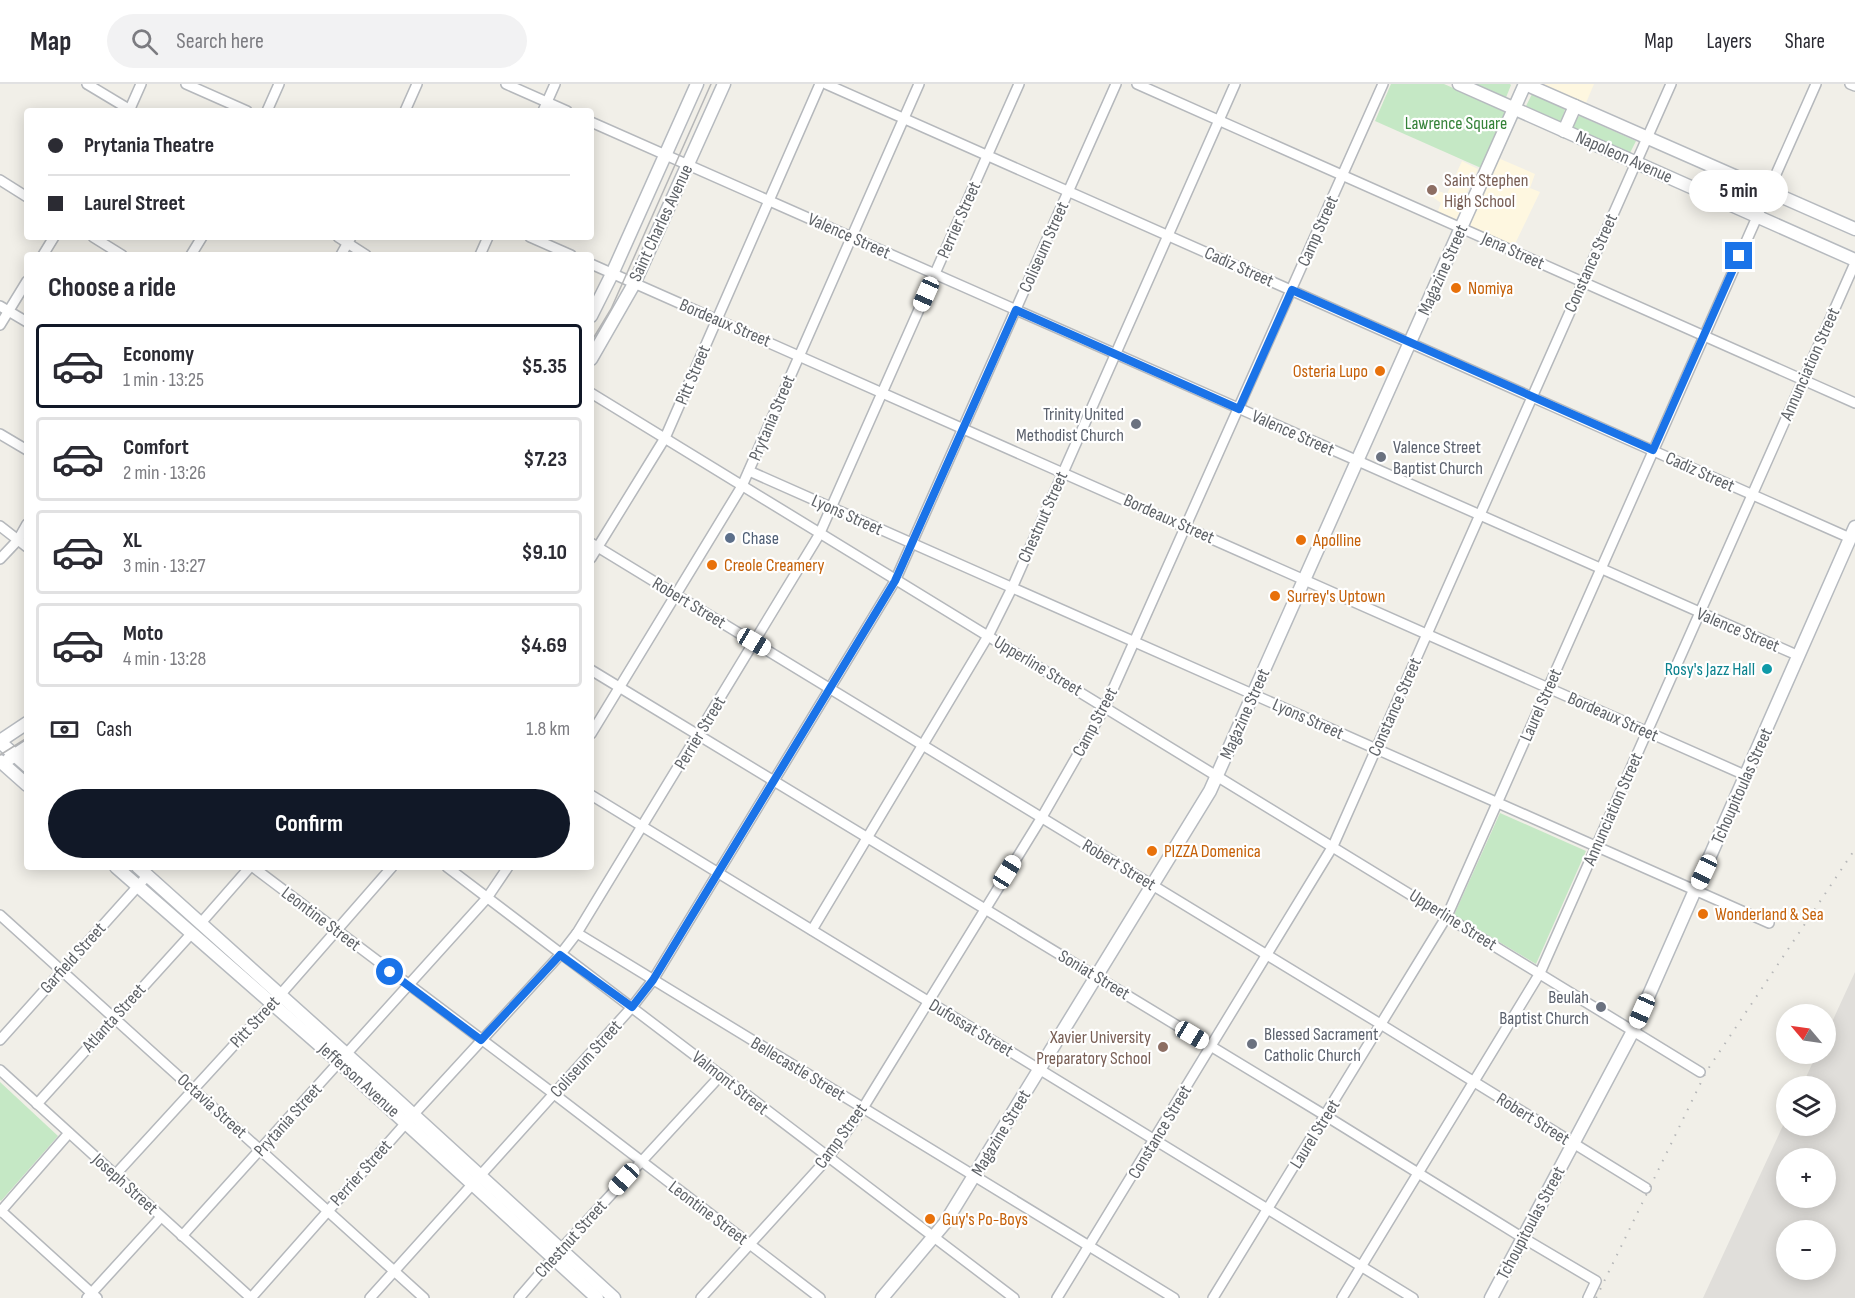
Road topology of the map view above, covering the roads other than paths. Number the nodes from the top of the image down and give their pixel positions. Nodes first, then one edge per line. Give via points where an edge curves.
1 (87, 84) edge
2 (141, 84) edge
3 (186, 84) edge
4 (279, 84) edge
5 (417, 84) edge
6 (506, 84) edge
7 (555, 84) edge
8 (697, 84) edge
9 (724, 84) edge
10 (820, 84) edge
11 (826, 84) edge
12 (919, 84) edge
13 (1020, 84) edge
14 (1116, 84) edge
15 (1137, 84) edge
16 (1235, 84) edge
17 (1383, 84) edge
18 (1459, 84) edge
19 (1525, 84) edge
20 (1671, 84) edge
21 (1816, 84) edge
22 (1850, 84) edge
23 (1855, 86) edge
24 (1575, 106) junction
25 (545, 107) edge
26 (125, 108) edge
27 (131, 108) edge
28 (240, 108) edge
29 (268, 108) edge
30 (406, 108) edge
31 (1515, 109) junction
32 (904, 118) junction
33 (1219, 120) junction
34 (594, 123) edge
35 (1564, 131) junction
36 (1647, 138) junction
37 (665, 155) junction
38 (988, 156) junction
39 (1636, 163) junction
40 (688, 165) junction
41 (1343, 175) junction
42 (0, 180) edge
43 (1068, 191) junction
44 (1768, 191) junction
45 (24, 195) edge
46 (769, 201) junction
47 (1757, 217) junction
48 (1461, 227) junction
49 (1855, 229) edge
50 (1168, 236) junction
51 (851, 237) junction
52 (98, 240) edge
53 (350, 240) edge
54 (537, 240) edge
55 (117, 252) edge
56 (363, 252) edge
57 (563, 252) edge
58 (1855, 262) edge
59 (594, 265) edge
60 (612, 274) junction
61 (935, 274) junction
62 (1583, 282) junction
63 (634, 284) junction
64 (24, 285) edge
65 (1292, 290) junction
66 (4, 308) edge
67 (594, 310) edge
68 (1016, 310) junction
69 (716, 319) junction
70 (24, 320) edge
71 (0, 325) edge
72 (1704, 336) junction
73 (1410, 343) junction
74 (594, 354) edge
75 (1115, 354) junction
76 (799, 355) junction
77 (1803, 380) junction
78 (883, 392) junction
79 (594, 395) edge
80 (1532, 397) junction
81 (1855, 403) edge
82 (1239, 409) junction
83 (963, 428) junction
84 (0, 434) edge
85 (665, 438) junction
86 (24, 448) edge
87 (1653, 450) junction
88 (1358, 461) junction
89 (749, 471) junction
90 (1063, 472) junction
91 (742, 486) junction
92 (1752, 495) junction
93 (831, 508) junction
94 (1479, 516) junction
95 (0, 526) edge
96 (1186, 527) junction
97 (24, 529) edge
98 (1853, 533) edge
99 (819, 535) junction
100 (18, 540) junction
101 (912, 543) junction
102 (24, 545) edge
103 (594, 545) edge
104 (0, 559) edge
105 (1601, 570) junction
106 (1304, 580) junction
107 (895, 581) junction
108 (1012, 588) junction
109 (676, 595) junction
110 (1700, 614) junction
111 (1427, 634) junction
112 (988, 636) junction
113 (754, 642) junction
114 (1134, 643) junction
115 (1798, 656) junction
116 (594, 672) edge
117 (619, 687) junction
118 (830, 688) junction
119 (1549, 688) junction
120 (1253, 695) junction
121 (1105, 707) junction
122 (24, 725) edge
123 (594, 729) edge
124 (1647, 732) junction
125 (699, 735) junction
126 (0, 742) edge
127 (922, 745) junction
128 (24, 749) edge
129 (1376, 750) junction
130 (15, 755) junction
131 (1, 763) edge
132 (24, 763) edge
133 (1217, 776) junction
134 (1747, 776) junction
135 (774, 780) junction
136 (24, 782) edge
137 (594, 797) edge
138 (1497, 803) junction
139 (1042, 817) junction
140 (642, 826) junction
141 (867, 837) junction
142 (1334, 846) junction
143 (1596, 847) junction
144 (119, 870) edge
145 (249, 870) edge
146 (256, 870) edge
147 (389, 870) edge
148 (451, 870) edge
149 (506, 870) edge
150 (143, 871) edge
151 (718, 873) junction
152 (1152, 885) junction
153 (138, 886) junction
154 (1695, 891) junction
155 (487, 898) junction
156 (985, 908) junction
157 (0, 915) edge
158 (1447, 916) junction
159 (1769, 923) dead end
160 (196, 928) junction
161 (812, 930) junction
162 (336, 931) junction
163 (577, 933) junction
164 (1266, 954) junction
165 (560, 955) junction
166 (62, 970) junction
167 (1540, 974) junction
168 (1097, 976) junction
169 (653, 980) junction
170 (408, 985) junction
171 (276, 999) junction
172 (928, 1002) junction
173 (632, 1007) junction
174 (114, 1018) junction
175 (1382, 1025) junction
176 (1633, 1031) junction
177 (0, 1040) edge
178 (481, 1040) junction
179 (1211, 1046) junction
180 (343, 1059) junction
181 (0, 1070) edge
182 (1040, 1070) junction
183 (1700, 1072) dead end
184 (721, 1075) junction
185 (1473, 1082) junction
186 (194, 1089) junction
187 (554, 1094) junction
188 (37, 1104) junction
189 (863, 1108) junction
190 (1326, 1116) junction
191 (410, 1119) junction
192 (69, 1133) junction
193 (1155, 1140) junction
194 (1573, 1143) junction
195 (261, 1150) junction
196 (828, 1158) junction
197 (640, 1161) junction
198 (1418, 1173) junction
199 (115, 1175) junction
200 (975, 1177) junction
201 (476, 1180) junction
202 (1646, 1188) dead end
203 (1268, 1209) junction
204 (0, 1211) edge
205 (328, 1211) junction
206 (161, 1217) junction
207 (182, 1236) junction
208 (934, 1237) junction
209 (1523, 1238) junction
210 (750, 1245) junction
211 (1089, 1247) junction
212 (556, 1254) junction
213 (1362, 1266) junction
214 (394, 1271) junction
215 (92, 1296) edge
216 (251, 1298) edge
217 (370, 1298) edge
218 (424, 1298) edge
219 (519, 1298) edge
220 (597, 1298) edge
221 (614, 1298) edge
222 (701, 1298) edge
223 (820, 1298) edge
224 (882, 1298) edge
225 (1014, 1298) edge
226 (1057, 1298) edge
227 (1174, 1298) edge
228 (1213, 1298) edge
229 (1342, 1298) edge
230 (1413, 1298) edge
231 (1491, 1298) edge
232 (1588, 1298) edge

1 - 26 street
2 - 27 street
3 - 28 street
4 - 29 street
5 - 30 street
6 - 25 street
7 - 25 street
8 - 37 street, Saint Charles Avenue
9 - 40 street, Saint Charles Avenue
10 - 46 street, Pitt Street
11 - 32 street, Cadiz Street
12 - 32 street, Prytania Street
13 - 38 street, Perrier Street
14 - 43 street, Coliseum Street
15 - 33 street, Jena Street
16 - 33 street, Chestnut Street
17 - 41 street, Camp Street
18 - 31 street, Napoleon Avenue
19 - 24 street, Napoleon Avenue
19 - 31 street, Magazine Street
20 - 36 street, Constance Street
21 - 44 street, Laurel Street
22 - 23 street
24 - 35 street
24 - 36 street, Napoleon Avenue
31 - 35 street, Napoleon Avenue
31 - 48 street, Magazine Street
32 - 38 street, Cadiz Street
32 - 51 street, Prytania Street
33 - 41 street, Jena Street
33 - 50 street, Chestnut Street
34 - 37 street, Valence Street
35 - 39 street, Napoleon Avenue
36 - 39 street, Constance Street
36 - 44 street, Napoleon Avenue
37 - 40 street, Valence Street
37 - 60 street, Saint Charles Avenue
38 - 43 street, Cadiz Street
38 - 61 street, Perrier Street
39 - 47 street, Napoleon Avenue
39 - 62 street, Constance Street
40 - 46 street, Valence Street
40 - 63 street, Saint Charles Avenue
41 - 48 street, Jena Street
41 - 65 street, Camp Street
42 - 45 street
43 - 50 street, Cadiz Street
43 - 68 street, Coliseum Street
44 - 47 street, Laurel Street
44 - 49 street, Napoleon Avenue
46 - 51 street, Valence Street
46 - 69 street, Pitt Street
47 - 58 street, Napoleon Avenue
47 - 72 street, Laurel Street
48 - 62 street, Jena Street
48 - 73 street, Magazine Street
50 - 65 street, Cadiz Street
50 - 75 street, Chestnut Street
51 - 61 street, Valence Street
51 - 76 street, Prytania Street
52 - 55 street
53 - 56 street
54 - 57 street
58 - 77 street, Annunciation Street
59 - 60 street, Bordeaux Street
60 - 63 street, Bordeaux Street
60 - 67 street, Saint Charles Avenue
61 - 68 street, Valence Street
61 - 78 street, Perrier Street
62 - 72 street, Jena Street
62 - 80 street, Constance Street
63 - 69 street, Bordeaux Street
63 - 74 street, Saint Charles Avenue
64 - 66 street
65 - 73 street, Cadiz Street
65 - 82 street, Camp Street
66 - 70 street
66 - 71 street
68 - 75 street, Valence Street
68 - 83 street, Coliseum Street
69 - 76 street, Bordeaux Street
69 - 85 street, Pitt Street
72 - 77 street, Jena Street
72 - 87 street, Laurel Street
73 - 80 street, Cadiz Street
73 - 88 street, Magazine Street
75 - 82 street, Valence Street
75 - 90 street, Chestnut Street
76 - 78 street, Bordeaux Street
76 - 89 street, Prytania Street
77 - 81 street, Jena Street
77 - 92 street, Annunciation Street
78 - 83 street, Bordeaux Street
78 - 93 street, Perrier Street
79 - 85 street, Upperline Street
80 - 87 street, Cadiz Street
80 - 94 street, Constance Street
82 - 88 street, Valence Street
82 - 96 street, Camp Street
83 - 90 street, Bordeaux Street
83 - 101 street, Coliseum Street
84 - 86 street
85 - 91 street, Upperline Street
85 - 103 street, Pitt Street
87 - 92 street, Cadiz Street
87 - 105 street, Laurel Street
88 - 94 street, Valence Street
88 - 106 street, Magazine Street
89 - 91 street, Prytania Street
89 - 93 street, Lyons Street
90 - 96 street, Bordeaux Street
90 - 108 street, Chestnut Street
91 - 99 street, Upperline Street
91 - 109 street, Prytania Street
92 - 98 street, Cadiz Street
92 - 110 street, Annunciation Street
93 - 99 street, Perrier Street
93 - 101 street, Lyons Street
94 - 105 street, Valence Street
94 - 111 street, Constance Street
95 - 100 street
96 - 106 street, Bordeaux Street
96 - 114 street, Camp Street
97 - 100 street
98 - 115 street, Tchoupitoulas Street
99 - 107 street, Upperline Street
99 - 113 street, Perrier Street
100 - 102 street
100 - 104 street
101 - 107 street, Coliseum Street
101 - 108 street, Lyons Street
103 - 109 street, Robert Street
105 - 110 street, Valence Street
105 - 119 street, Laurel Street
106 - 111 street, Bordeaux Street
106 - 120 street, Magazine Street
107 - 112 street, Upperline Street
107 - 118 street, Coliseum Street
108 - 112 street, Chestnut Street
108 - 114 street, Lyons Street
109 - 113 street, Robert Street
109 - 117 street, Prytania Street
110 - 115 street, Valence Street
110 - 124 street, Annunciation Street
111 - 119 street, Bordeaux Street
111 - 129 street, Constance Street
112 - 121 street, Upperline Street
112 - 127 street, Chestnut Street
113 - 118 street, Robert Street
113 - 125 street, Perrier Street
114 - 120 street, Lyons Street
114 - 121 street, Camp Street
115 - 134 street, Tchoupitoulas Street
116 - 117 street, Soniat Street
117 - 123 street, Prytania Street
117 - 125 street, Soniat Street
118 - 127 street, Robert Street
118 - 135 street, Coliseum Street
119 - 124 street, Bordeaux Street
119 - 138 street, Laurel Street
120 - 129 street, Lyons Street
120 - 133 street, Magazine Street
121 - 133 street, Upperline Street
121 - 139 street, Camp Street
122 - 126 street
124 - 134 street, Bordeaux Street
124 - 143 street, Annunciation Street
125 - 135 street, Soniat Street
125 - 140 street, Perrier Street
126 - 130 street
127 - 139 street, Robert Street
127 - 141 street, Chestnut Street
128 - 130 street
129 - 138 street, Lyons Street
129 - 142 street, Constance Street
130 - 131 street
130 - 132 street
131 - 136 street
133 - 142 street, Upperline Street
133 - 152 street, Magazine Street
134 - 154 street, Tchoupitoulas Street
135 - 141 street, Soniat Street
135 - 151 street, Coliseum Street
137 - 140 street, Dufossat Street
138 - 143 street, Lyons Street
138 - 158 street, Laurel Street
139 - 152 street, Robert Street
139 - 156 street, Camp Street
140 - 151 street, Dufossat Street
140 - 163 street, Perrier Street
141 - 156 street, Soniat Street
141 - 161 street, Chestnut Street
142 - 158 street, Upperline Street
142 - 164 street, Constance Street
143 - 154 street, Lyons Street
143 - 167 street, Annunciation Street
144 - 153 street, Jefferson Avenue
145 - 160 street, Atlanta Street
146 - 162 street, Leontine Street
147 - 162 street, Pitt Street
148 - 155 street, Valmont Street
149 - 155 street, Prytania Street
150 - 153 street, Garfield Street
150 - 160 street, Jefferson Avenue
151 - 161 street, Dufossat Street
151 - 169 street, Coliseum Street
152 - 164 street, Robert Street
152 - 168 street, Magazine Street
153 - 160 street, Jefferson Avenue
153 - 166 street, Garfield Street
154 - 159 street, Lyons Street
154 - 176 street, Tchoupitoulas Street
155 - 165 street, Valmont Street
155 - 170 street, Prytania Street
156 - 168 street, Soniat Street
156 - 172 street, Camp Street
157 - 166 street, Octavia Street
158 - 167 street, Upperline Street
158 - 175 street, Laurel Street
160 - 171 street, Jefferson Avenue
160 - 174 street, Atlanta Street
161 - 172 street, Dufossat Street
162 - 170 street, Leontine Street
162 - 171 street, Pitt Street
163 - 165 street, Perrier Street
163 - 169 street, Bellecastle Street
164 - 175 street, Robert Street
164 - 179 street, Constance Street
165 - 173 street, Valmont Street
165 - 178 street, Perrier Street
166 - 174 street, Octavia Street
166 - 177 street, Garfield Street
167 - 176 street, Upperline Street
167 - 185 street, Annunciation Street
168 - 179 street, Soniat Street
168 - 182 street, Magazine Street
169 - 173 street, Coliseum Street
169 - 189 street, Bellecastle Street
170 - 178 street, Leontine Street
170 - 180 street, Prytania Street
171 - 180 street, Jefferson Avenue
171 - 186 street, Pitt Street
172 - 182 street, Dufossat Street
172 - 189 street, Camp Street
173 - 184 street, Valmont Street
173 - 187 street, Coliseum Street
174 - 186 street, Octavia Street
174 - 188 street, Atlanta Street
175 - 185 street, Robert Street
175 - 190 street, Laurel Street
176 - 183 street, Upperline Street
176 - 194 street, Tchoupitoulas Street
178 - 187 street, Leontine Street
178 - 191 street, Perrier Street
179 - 190 street, Soniat Street
179 - 193 street, Constance Street
180 - 191 street, Jefferson Avenue
180 - 195 street, Prytania Street
181 - 188 street, Joseph Street
182 - 193 street, Dufossat Street
182 - 200 street, Magazine Street
184 - 196 street, Valmont Street
184 - 197 street, Chestnut Street
185 - 194 street, Robert Street
185 - 198 street, Annunciation Street
186 - 195 street, Octavia Street
186 - 199 street, Pitt Street
187 - 197 street, Leontine Street
187 - 201 street, Coliseum Street
188 - 192 street, Joseph Street
189 - 196 street, Camp Street
189 - 200 street, Bellecastle Street
190 - 198 street, Soniat Street
190 - 203 street, Laurel Street
191 - 201 street, Jefferson Avenue
191 - 205 street, Perrier Street
192 - 199 street, Joseph Street
192 - 204 street
193 - 203 street, Dufossat Street
193 - 211 street, Constance Street
194 - 202 street, Robert Street
194 - 209 street, Tchoupitoulas Street
195 - 205 street, Octavia Street
195 - 207 street, Prytania Street
196 - 208 street, Valmont Street
196 - 210 street, Camp Street
197 - 210 street, Leontine Street
197 - 212 street, Chestnut Street
198 - 209 street, Soniat Street
198 - 213 street, Annunciation Street
199 - 206 street, Joseph Street
200 - 208 street, Magazine Street
200 - 211 street, Bellecastle Street
201 - 212 street, Jefferson Avenue
201 - 214 street, Coliseum Street
203 - 213 street, Dufossat Street
203 - 228 street, Laurel Street
204 - 215 street
205 - 214 street, Octavia Street
205 - 216 street, Perrier Street
206 - 207 street, Joseph Street
206 - 215 street
207 - 216 street, Joseph Street
208 - 224 street, Magazine Street
208 - 225 street, Valmont Street
209 - 231 street, Tchoupitoulas Street
209 - 232 street, Soniat Street via 1596,1281
210 - 222 street, Camp Street
210 - 223 street, Leontine Street
211 - 226 street, Constance Street
211 - 227 street, Bellecastle Street
212 - 219 street, Chestnut Street
212 - 220 street, Jefferson Avenue
212 - 221 street, Jefferson Avenue
213 - 229 street, Annunciation Street
213 - 230 street, Dufossat Street
214 - 217 street, Coliseum Street
214 - 218 street, Octavia Street

